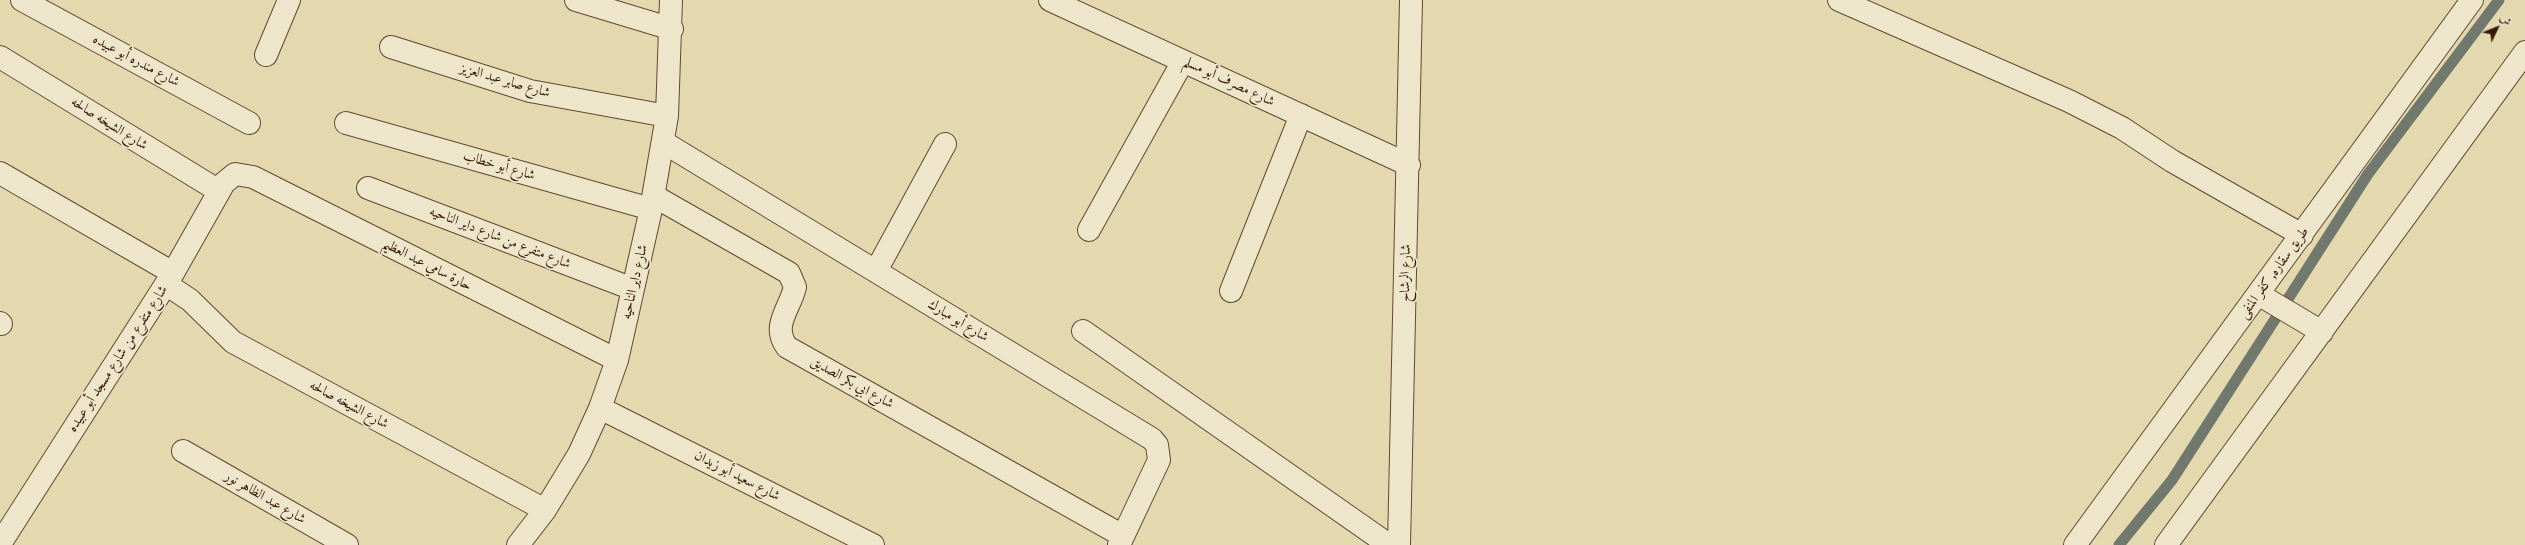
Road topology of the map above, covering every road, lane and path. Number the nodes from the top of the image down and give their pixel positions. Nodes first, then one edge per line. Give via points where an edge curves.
1 (22, 0) edge
2 (289, 0) edge
3 (576, 0) edge
4 (672, 0) edge
5 (1050, 0) edge
6 (1411, 0) edge
7 (1839, 0) edge
8 (2472, 0) edge
9 (672, 29) junction
10 (391, 47) dead end
11 (2525, 52) edge
12 (266, 55) dead end
13 (0, 57) edge
14 (1183, 61) junction
15 (1301, 115) junction
16 (668, 116) junction
17 (346, 122) dead end
18 (249, 123) dead end
19 (663, 142) junction
20 (945, 144) dead end
21 (1409, 165) junction
22 (0, 173) edge
23 (235, 174) joint
24 (368, 188) dead end
25 (219, 191) junction
26 (652, 203) junction
27 (1089, 230) dead end
28 (2302, 235) junction
29 (876, 271) junction
30 (170, 278) junction
31 (633, 289) junction
32 (1231, 291) dead end
33 (2258, 294) junction
34 (2315, 327) junction
35 (1083, 330) dead end
36 (617, 360) junction
37 (600, 408) junction
38 (183, 451) dead end
39 (545, 510) junction
40 (846, 539) edge
41 (1121, 540) edge
42 (8, 542) edge
43 (523, 544) edge
44 (347, 545) edge
45 (873, 545) edge
46 (1389, 545) edge
47 (1399, 545) edge
48 (2075, 545) edge
49 (2166, 545) edge

1 - 18 street, شارع مندره أبو عبيده
2 - 12 street
3 - 9 street
4 - 9 street, شارع داير الناحيه
5 - 14 street, شارع مصرف أبو مسلم
6 - 21 street, شارع الرشاح
7 - 28 street via 2122,128 2172,161
8 - 28 street, طريق سقاره, كفر المنفى
9 - 16 street, شارع داير الناحيه
10 - 16 street, شارع صابر عبد العزيز via 530,91
11 - 34 street
13 - 25 street, شارع الشيخه صالحه
14 - 15 street, شارع مصرف أبو مسلم
14 - 27 street
15 - 21 street, شارع مصرف أبو مسلم
15 - 32 street
16 - 19 street, شارع داير الناحيه
17 - 26 street, شارع أبو خطاب
19 - 26 street, شارع داير الناحيه
19 - 29 street, شارع أبو مبارك
20 - 29 street
21 - 47 street, شارع الرشاح
22 - 30 street, شارع الشيخه صالحه
23 - 25 street, شارع متفرع من شارع مسجد أبو عبيده
23 - 36 street, حارة سامي عبد العظيم via 253,177
24 - 31 street, شارع متفرع من شارع داير الناحيه
25 - 30 street, شارع متفرع من شارع مسجد أبو عبيده
26 - 31 street, شارع داير الناحيه
26 - 41 street, شارع ابي بكر الصديق via 789,273 795,287 780,325 780,333 787,347
28 - 33 street, طريق سقاره, كفر المنفى
29 - 41 street, شارع أبو مبارك via 1152,439 1157,445 1159,460
30 - 39 street, شارع الشيخه صالحه via 233,342
30 - 42 street, شارع متفرع من شارع مسجد أبو عبيده
31 - 36 street, شارع داير الناحيه
33 - 34 street
33 - 48 street, طريق سقاره, كفر المنفى
34 - 49 street
35 - 46 street
36 - 37 street, شارع داير الناحيه
37 - 39 street, شارع داير الناحيه via 579,454
37 - 40 street, شارع سعيد أبو زيدان
38 - 44 street, شارع عبد الظاهر نور
39 - 43 street, شارع داير الناحيه
40 - 45 street, شارع سعيد أبو زيدان

